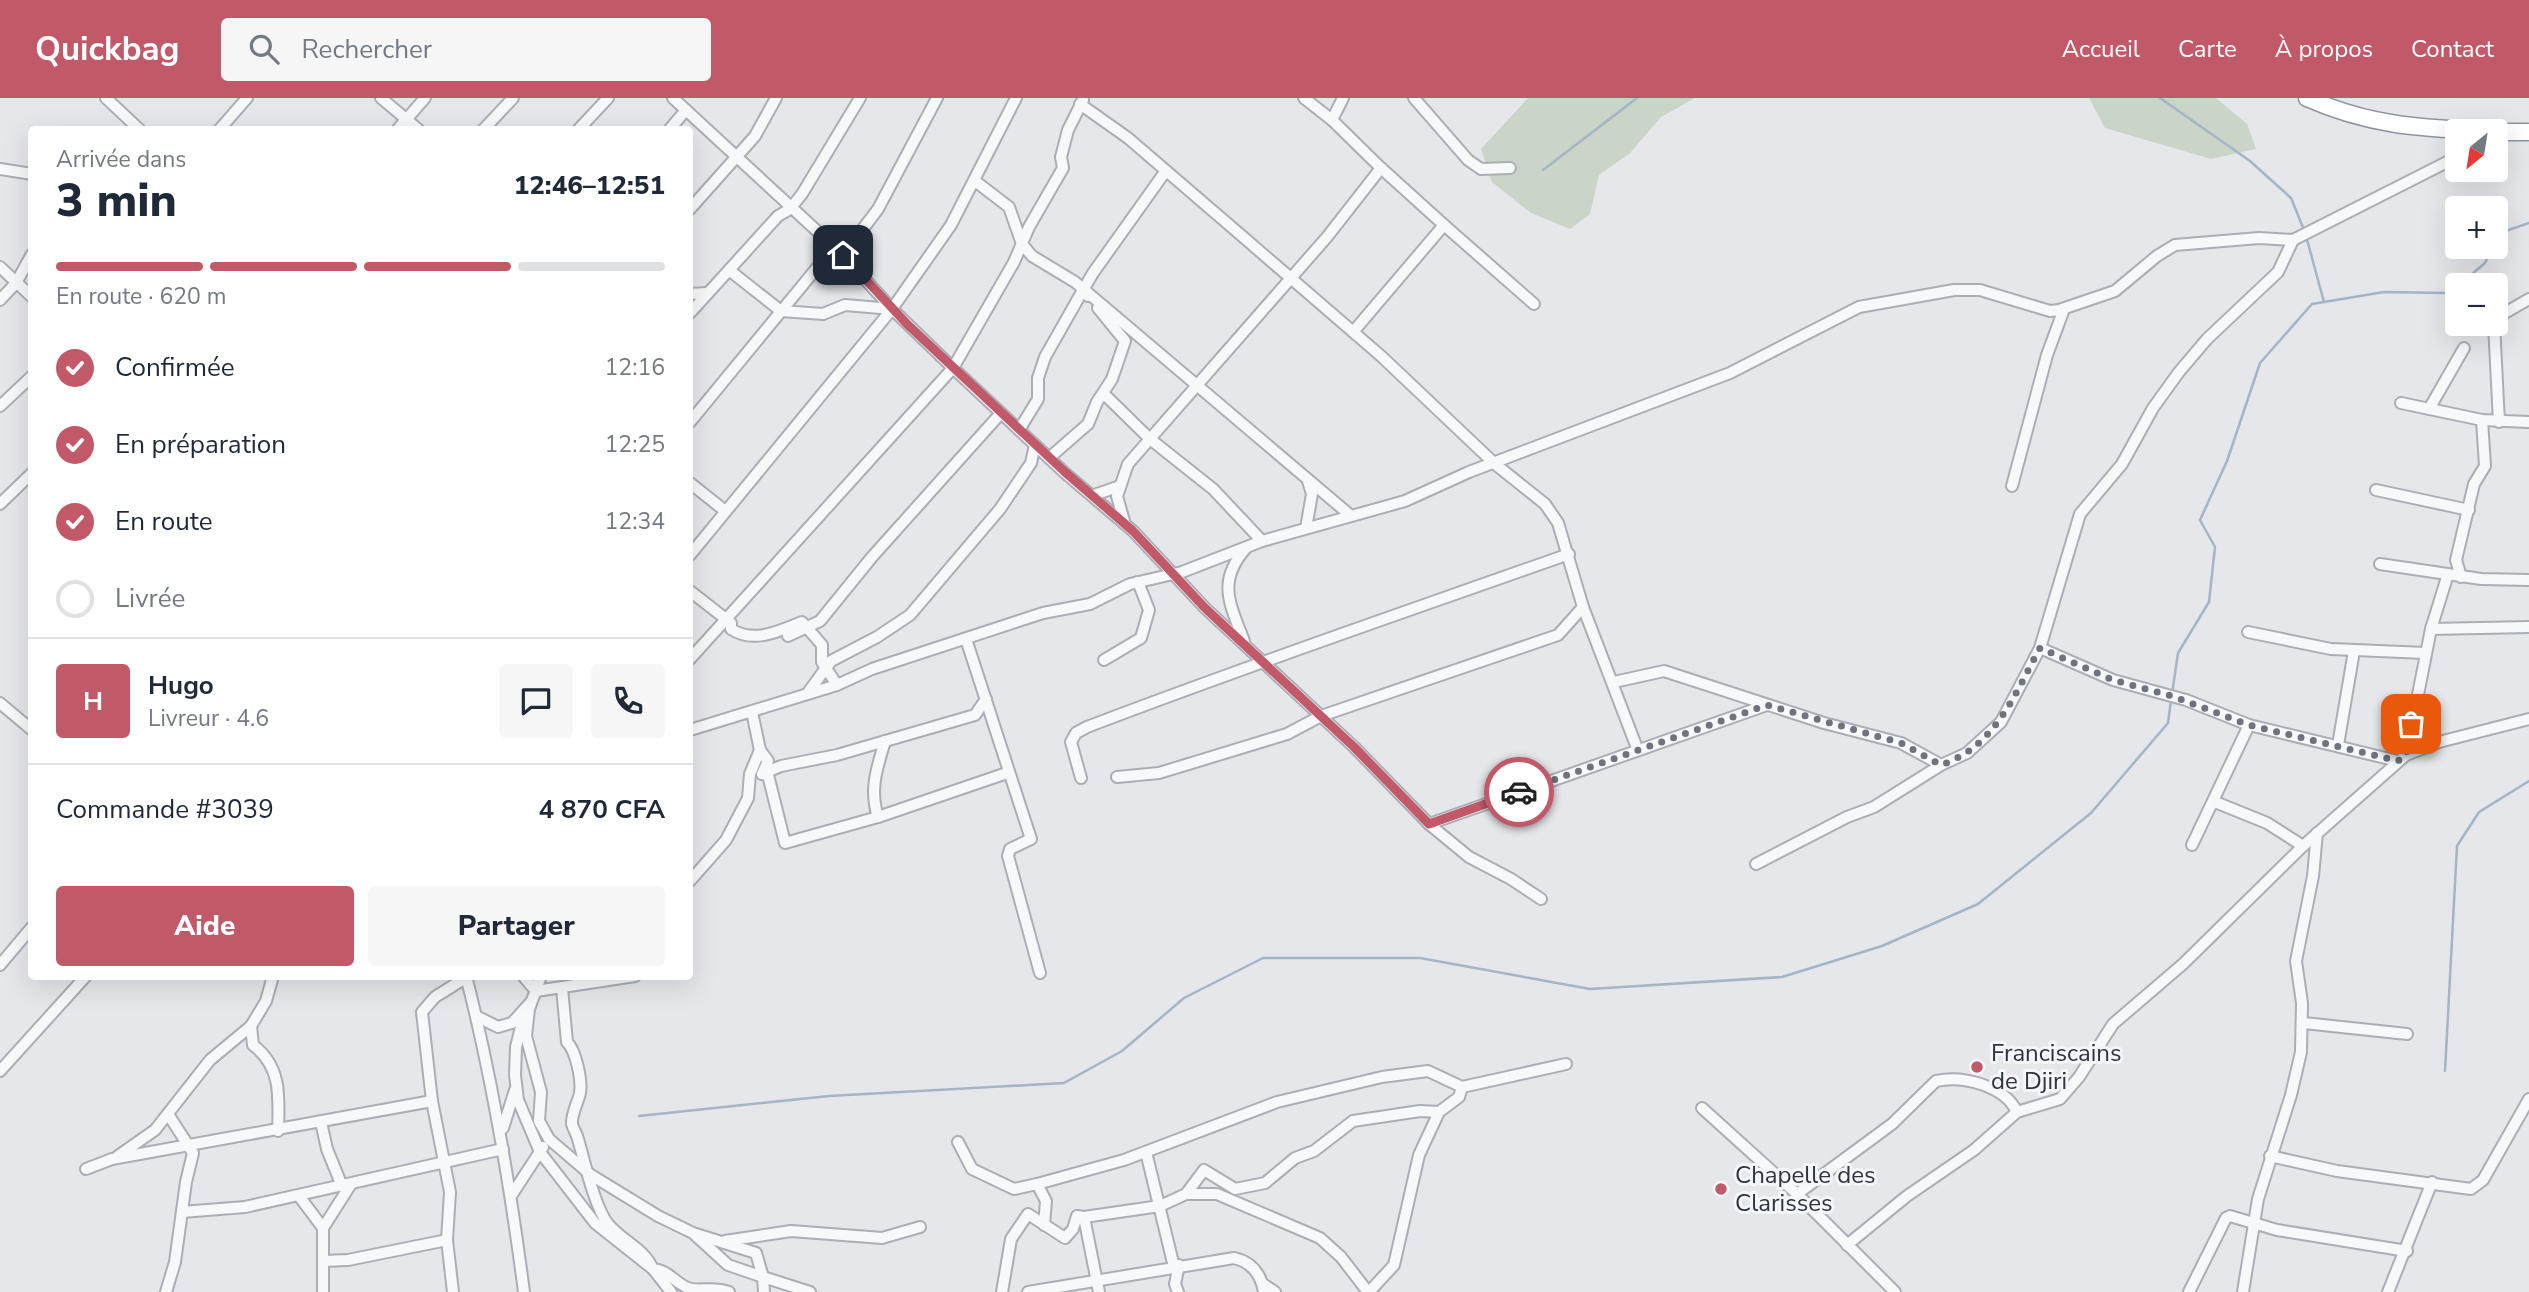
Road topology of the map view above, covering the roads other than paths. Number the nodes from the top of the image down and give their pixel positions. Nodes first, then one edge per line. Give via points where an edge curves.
1 (106, 98) edge
2 (247, 98) edge
3 (380, 98) edge
4 (425, 98) edge
5 (513, 98) edge
6 (608, 98) edge
7 (673, 98) edge
8 (776, 98) edge
9 (860, 98) edge
10 (936, 98) edge
11 (1016, 98) edge
12 (1304, 98) edge
13 (1343, 98) edge
14 (1414, 98) edge
15 (2307, 98) edge
16 (1082, 101) edge
17 (686, 110) junction
18 (408, 119) junction
19 (1332, 120) junction
20 (132, 126) edge
21 (222, 126) edge
22 (401, 126) edge
23 (415, 126) edge
24 (487, 126) edge
25 (582, 126) edge
26 (672, 126) edge
27 (2445, 129) edge
28 (2508, 132) edge
29 (2529, 132) edge
30 (736, 159) junction
31 (2445, 163) edge
32 (1381, 168) junction
33 (1510, 168) dead end
34 (0, 169) edge
35 (1166, 172) junction
36 (28, 173) edge
37 (975, 181) junction
38 (693, 206) edge
39 (790, 209) junction
40 (1444, 225) junction
41 (2293, 240) junction
42 (1022, 244) junction
43 (838, 251) junction
44 (28, 261) edge
45 (0, 267) edge
46 (729, 270) junction
47 (1290, 277) junction
48 (16, 283) junction
49 (1083, 290) junction
50 (708, 293) junction
51 (28, 294) edge
52 (693, 294) edge
53 (2529, 299) edge
54 (0, 300) edge
55 (1534, 304) dead end
56 (892, 309) junction
57 (2064, 309) junction
58 (693, 310) edge
59 (781, 311) junction
60 (2508, 311) edge
61 (1353, 332) junction
62 (2495, 336) edge
63 (2464, 348) dead end
64 (953, 368) junction
65 (28, 380) edge
66 (1199, 386) junction
67 (1104, 394) junction
68 (2401, 403) dead end
69 (0, 405) edge
70 (2428, 409) junction
71 (1001, 413) junction
72 (693, 418) edge
73 (2482, 420) junction
74 (2499, 422) junction
75 (2529, 422) edge
76 (1019, 430) junction
77 (1150, 439) junction
78 (1035, 445) junction
79 (1049, 458) junction
80 (1495, 464) junction
81 (28, 477) edge
82 (1307, 478) junction
83 (693, 485) edge
84 (1120, 486) junction
85 (2012, 486) dead end
86 (2376, 490) dead end
87 (1094, 495) junction
88 (0, 504) edge
89 (724, 510) junction
90 (2469, 510) junction
91 (1350, 514) junction
92 (1125, 523) junction
93 (1306, 528) junction
94 (1262, 541) junction
95 (1249, 545) junction
96 (693, 551) edge
97 (1569, 554) junction
98 (2380, 564) dead end
99 (1171, 572) junction
100 (2448, 574) junction
101 (2460, 577) junction
102 (2529, 580) edge
103 (1138, 582) junction
104 (693, 593) edge
105 (1583, 607) junction
106 (724, 619) junction
107 (2529, 627) edge
108 (808, 628) junction
109 (2431, 629) junction
110 (2248, 632) dead end
111 (788, 636) dead end
112 (966, 639) junction
113 (1245, 644) junction
114 (2040, 648) junction
115 (2354, 651) junction
116 (2426, 653) junction
117 (693, 655) edge
118 (1104, 660) dead end
119 (1265, 664) junction
120 (825, 667) junction
121 (1614, 682) junction
122 (836, 685) junction
123 (807, 694) junction
124 (986, 699) junction
125 (0, 703) edge
126 (1767, 705) junction
127 (752, 712) junction
128 (1321, 716) junction
129 (2529, 719) edge
130 (2249, 725) junction
131 (28, 727) edge
132 (693, 729) edge
133 (885, 741) junction
134 (2338, 745) junction
135 (1637, 748) junction
136 (760, 750) junction
137 (2402, 758) junction
138 (1941, 765) junction
139 (1007, 773) junction
140 (762, 775) junction
141 (1117, 777) dead end
142 (1081, 778) dead end
143 (2215, 802) junction
144 (878, 817) junction
145 (1429, 824) junction
146 (2317, 833) junction
147 (2192, 845) dead end
148 (2302, 846) junction
149 (1756, 863) dead end
150 (693, 878) edge
151 (1541, 899) dead end
152 (28, 932) edge
153 (0, 965) edge
154 (1040, 973) dead end
155 (82, 980) edge
156 (273, 980) edge
157 (462, 980) edge
158 (468, 980) edge
159 (525, 980) edge
160 (540, 980) edge
161 (611, 980) edge
162 (562, 988) junction
163 (534, 996) junction
164 (476, 1017) junction
165 (2304, 1023) junction
166 (251, 1026) junction
167 (2407, 1034) dead end
168 (1566, 1064) dead end
169 (0, 1071) edge
170 (516, 1087) junction
171 (1462, 1087) junction
172 (2529, 1099) edge
173 (432, 1101) junction
174 (1702, 1108) dead end
175 (1438, 1112) junction
176 (2017, 1112) junction
177 (168, 1114) junction
178 (321, 1122) junction
179 (278, 1130) junction
180 (502, 1134) junction
181 (549, 1139) junction
182 (958, 1142) dead end
183 (191, 1146) junction
184 (503, 1149) junction
185 (540, 1152) junction
186 (1146, 1152) junction
187 (2270, 1156) junction
188 (112, 1160) junction
189 (446, 1163) junction
190 (86, 1169) dead end
191 (584, 1170) junction
192 (2432, 1182) junction
193 (1037, 1184) junction
194 (346, 1185) junction
195 (1186, 1194) junction
196 (1797, 1194) junction
197 (299, 1196) junction
198 (511, 1196) junction
199 (1160, 1206) junction
200 (182, 1212) junction
201 (1084, 1217) junction
202 (2253, 1224) junction
203 (1044, 1225) junction
204 (920, 1227) dead end
205 (323, 1228) junction
206 (693, 1233) junction
207 (447, 1241) junction
208 (725, 1241) junction
209 (1847, 1245) junction
210 (2407, 1251) junction
211 (323, 1261) junction
212 (1177, 1266) junction
213 (653, 1269) junction
214 (763, 1277) junction
215 (1097, 1279) junction
216 (1264, 1288) edge
217 (166, 1292) edge
218 (323, 1292) edge
219 (453, 1292) edge
220 (524, 1292) edge
221 (671, 1292) edge
222 (729, 1292) edge
223 (764, 1292) edge
224 (810, 1292) edge
225 (1002, 1292) edge
226 (1028, 1292) edge
227 (1099, 1292) edge
228 (1178, 1292) edge
229 (1275, 1292) edge
230 (1368, 1292) edge
231 (1895, 1292) edge
232 (2189, 1292) edge
233 (2243, 1292) edge
234 (2388, 1292) edge

1 - 20 street
2 - 21 street
3 - 18 street
4 - 18 street
5 - 24 street
6 - 25 street
7 - 17 street
8 - 30 street
9 - 39 street
10 - 43 street via 878,209
11 - 37 street
12 - 19 street
13 - 19 street
14 - 33 street via 1468,160 1481,169
15 - 27 highway via 2399,127
16 - 35 street
16 - 42 street via 1068,130 1063,168
17 - 26 street
17 - 30 street
18 - 22 street
18 - 23 street
19 - 32 street
28 - 29 highway
30 - 38 street
30 - 39 street
31 - 41 street
32 - 40 street
32 - 47 street
34 - 36 street
35 - 47 street
35 - 49 street
37 - 42 street via 1009,207
37 - 56 street via 951,225
39 - 43 street
39 - 46 street via 778,216
40 - 55 street
40 - 61 street
41 - 57 street via 2175,245 2115,291
41 - 114 street via 2278,272 2199,348 2153,408 2122,464 2083,509
42 - 49 street via 1032,256
42 - 64 street
43 - 56 street
43 - 59 street
44 - 48 street
45 - 48 street
46 - 50 street
46 - 59 street
47 - 61 street
47 - 66 street
48 - 51 street
48 - 54 street
49 - 66 street
49 - 67 street via 1125,341
49 - 76 street via 1045,357 1038,399
50 - 52 street
50 - 58 street
53 - 60 street
56 - 59 street via 845,305 823,314
56 - 64 street
56 - 89 street
57 - 80 street via 2050,311 1988,292 1961,290 1859,307 1730,373
57 - 85 street
59 - 72 street
61 - 80 street
62 - 74 street
63 - 70 street
64 - 71 street
64 - 106 street
65 - 69 street
66 - 77 street
66 - 82 street
67 - 77 street
67 - 79 street via 1081,433
68 - 70 street
70 - 73 street
71 - 76 street
71 - 108 street via 827,613
73 - 74 street
73 - 90 street via 2485,466 2474,484
74 - 75 street
76 - 78 street
77 - 84 street via 1128,464
77 - 94 street via 1213,489
78 - 79 street
78 - 120 street via 1031,463 1000,509 910,615
79 - 87 street
80 - 91 street via 1405,501
80 - 97 street via 1545,504
81 - 88 street
82 - 91 street
82 - 93 street via 1312,494
83 - 89 street
84 - 87 street
84 - 92 street via 1117,496
86 - 90 street
87 - 92 street
89 - 96 street
90 - 101 street via 2456,560
91 - 93 street
92 - 99 street
93 - 94 street
94 - 95 street
95 - 99 street via 1182,572
95 - 113 street via 1231,568 1228,582 1228,597
97 - 105 street
97 - 119 street
98 - 100 street
99 - 103 street
99 - 113 street
100 - 101 street
100 - 109 street
101 - 102 street
103 - 112 street via 1090,604 1043,613
103 - 118 street via 1149,610 1141,638
104 - 106 street
105 - 121 street
105 - 128 street via 1558,635
106 - 108 street via 736,632 754,635 766,636 802,622
106 - 117 street
107 - 109 street
108 - 111 street
108 - 120 street via 822,645
109 - 116 street
110 - 115 street
112 - 122 street via 872,668
112 - 124 street
113 - 119 street
114 - 130 street via 2113,680 2179,698
114 - 138 street via 1995,728 1967,753
115 - 116 street
115 - 134 street
116 - 137 street
119 - 128 street
119 - 142 street via 1172,693 1076,733 1070,742
120 - 122 street
120 - 123 street
121 - 126 street via 1664,671
121 - 135 street
122 - 123 street
123 - 127 street
124 - 133 street via 975,715
124 - 139 street
125 - 131 street
126 - 135 street
126 - 138 street via 1901,743
127 - 132 street
127 - 136 street
128 - 141 street via 1287,734 1159,773
128 - 145 street
129 - 137 street via 2439,742
130 - 134 street
130 - 143 street
133 - 140 street via 781,766
133 - 144 street via 873,785
134 - 137 street
135 - 145 street
136 - 140 street via 768,761
136 - 150 street via 750,774 748,798 726,840
137 - 146 street
138 - 149 street via 1874,807
139 - 144 street
139 - 154 street via 1031,839 1008,852
140 - 144 street via 768,775 785,843
143 - 147 street
143 - 148 street via 2267,823
145 - 151 street via 1469,857
146 - 148 street
146 - 165 street via 2296,961
148 - 176 street via 2183,964 2113,1024 2060,1098
152 - 153 street
155 - 169 street
156 - 166 street
157 - 173 street via 435,997 422,1012
158 - 164 street
159 - 163 street
160 - 163 street
161 - 162 street
162 - 163 street
162 - 191 street via 567,1042 581,1088 572,1122
163 - 164 street via 512,1023 498,1027
163 - 170 street via 520,1023
163 - 181 street via 526,1036 541,1092 539,1121
164 - 180 street
165 - 167 street
165 - 187 street via 2297,1074
166 - 177 street via 210,1060
166 - 179 street via 253,1045 266,1054 274,1069 279,1090
168 - 171 street
170 - 180 street
170 - 185 street
171 - 175 street via 1459,1097
171 - 186 street via 1428,1071 1382,1077 1277,1102
172 - 192 street via 2480,1184 2466,1189
173 - 178 street
173 - 189 street
174 - 196 street
175 - 195 street via 1353,1121 1314,1151 1294,1158 1265,1183 1235,1189 1204,1170
175 - 230 street via 1419,1155 1394,1265
176 - 196 street via 2006,1096 1990,1088 1960,1080 1936,1082 1892,1124
176 - 209 street
177 - 183 street
177 - 188 street via 155,1130
178 - 179 street
178 - 194 street via 327,1149
179 - 183 street
180 - 184 street
181 - 185 street
181 - 191 street
182 - 193 street via 972,1169 1014,1189
183 - 188 street
183 - 200 street via 193,1159
184 - 189 street
184 - 198 street
185 - 198 street
185 - 213 street via 595,1223
186 - 193 street
186 - 199 street
187 - 192 street via 2337,1171
187 - 202 street
188 - 190 street
189 - 194 street
189 - 207 street via 450,1192
191 - 206 street
191 - 213 street via 609,1226 643,1251
192 - 210 street
193 - 203 street via 1046,1201
194 - 197 street
194 - 205 street
195 - 199 street
195 - 230 street via 1217,1194 1320,1238
196 - 209 street
197 - 200 street
197 - 205 street
198 - 220 street
199 - 201 street
199 - 212 street
200 - 217 street
201 - 203 street via 1077,1216 1065,1238
201 - 215 street
202 - 210 street
202 - 232 street via 2226,1218
202 - 233 street
203 - 225 street via 1028,1214 1011,1240
204 - 208 street via 882,1238 791,1231
205 - 211 street
206 - 208 street
206 - 214 street via 728,1265
207 - 211 street via 359,1259
207 - 219 street
208 - 214 street via 756,1253
209 - 231 street
210 - 234 street
211 - 218 street
212 - 215 street
212 - 216 street via 1244,1260 1258,1272
212 - 228 street
213 - 221 street
213 - 222 street via 687,1288
214 - 223 street
214 - 224 street
215 - 226 street
215 - 227 street
216 - 229 street

